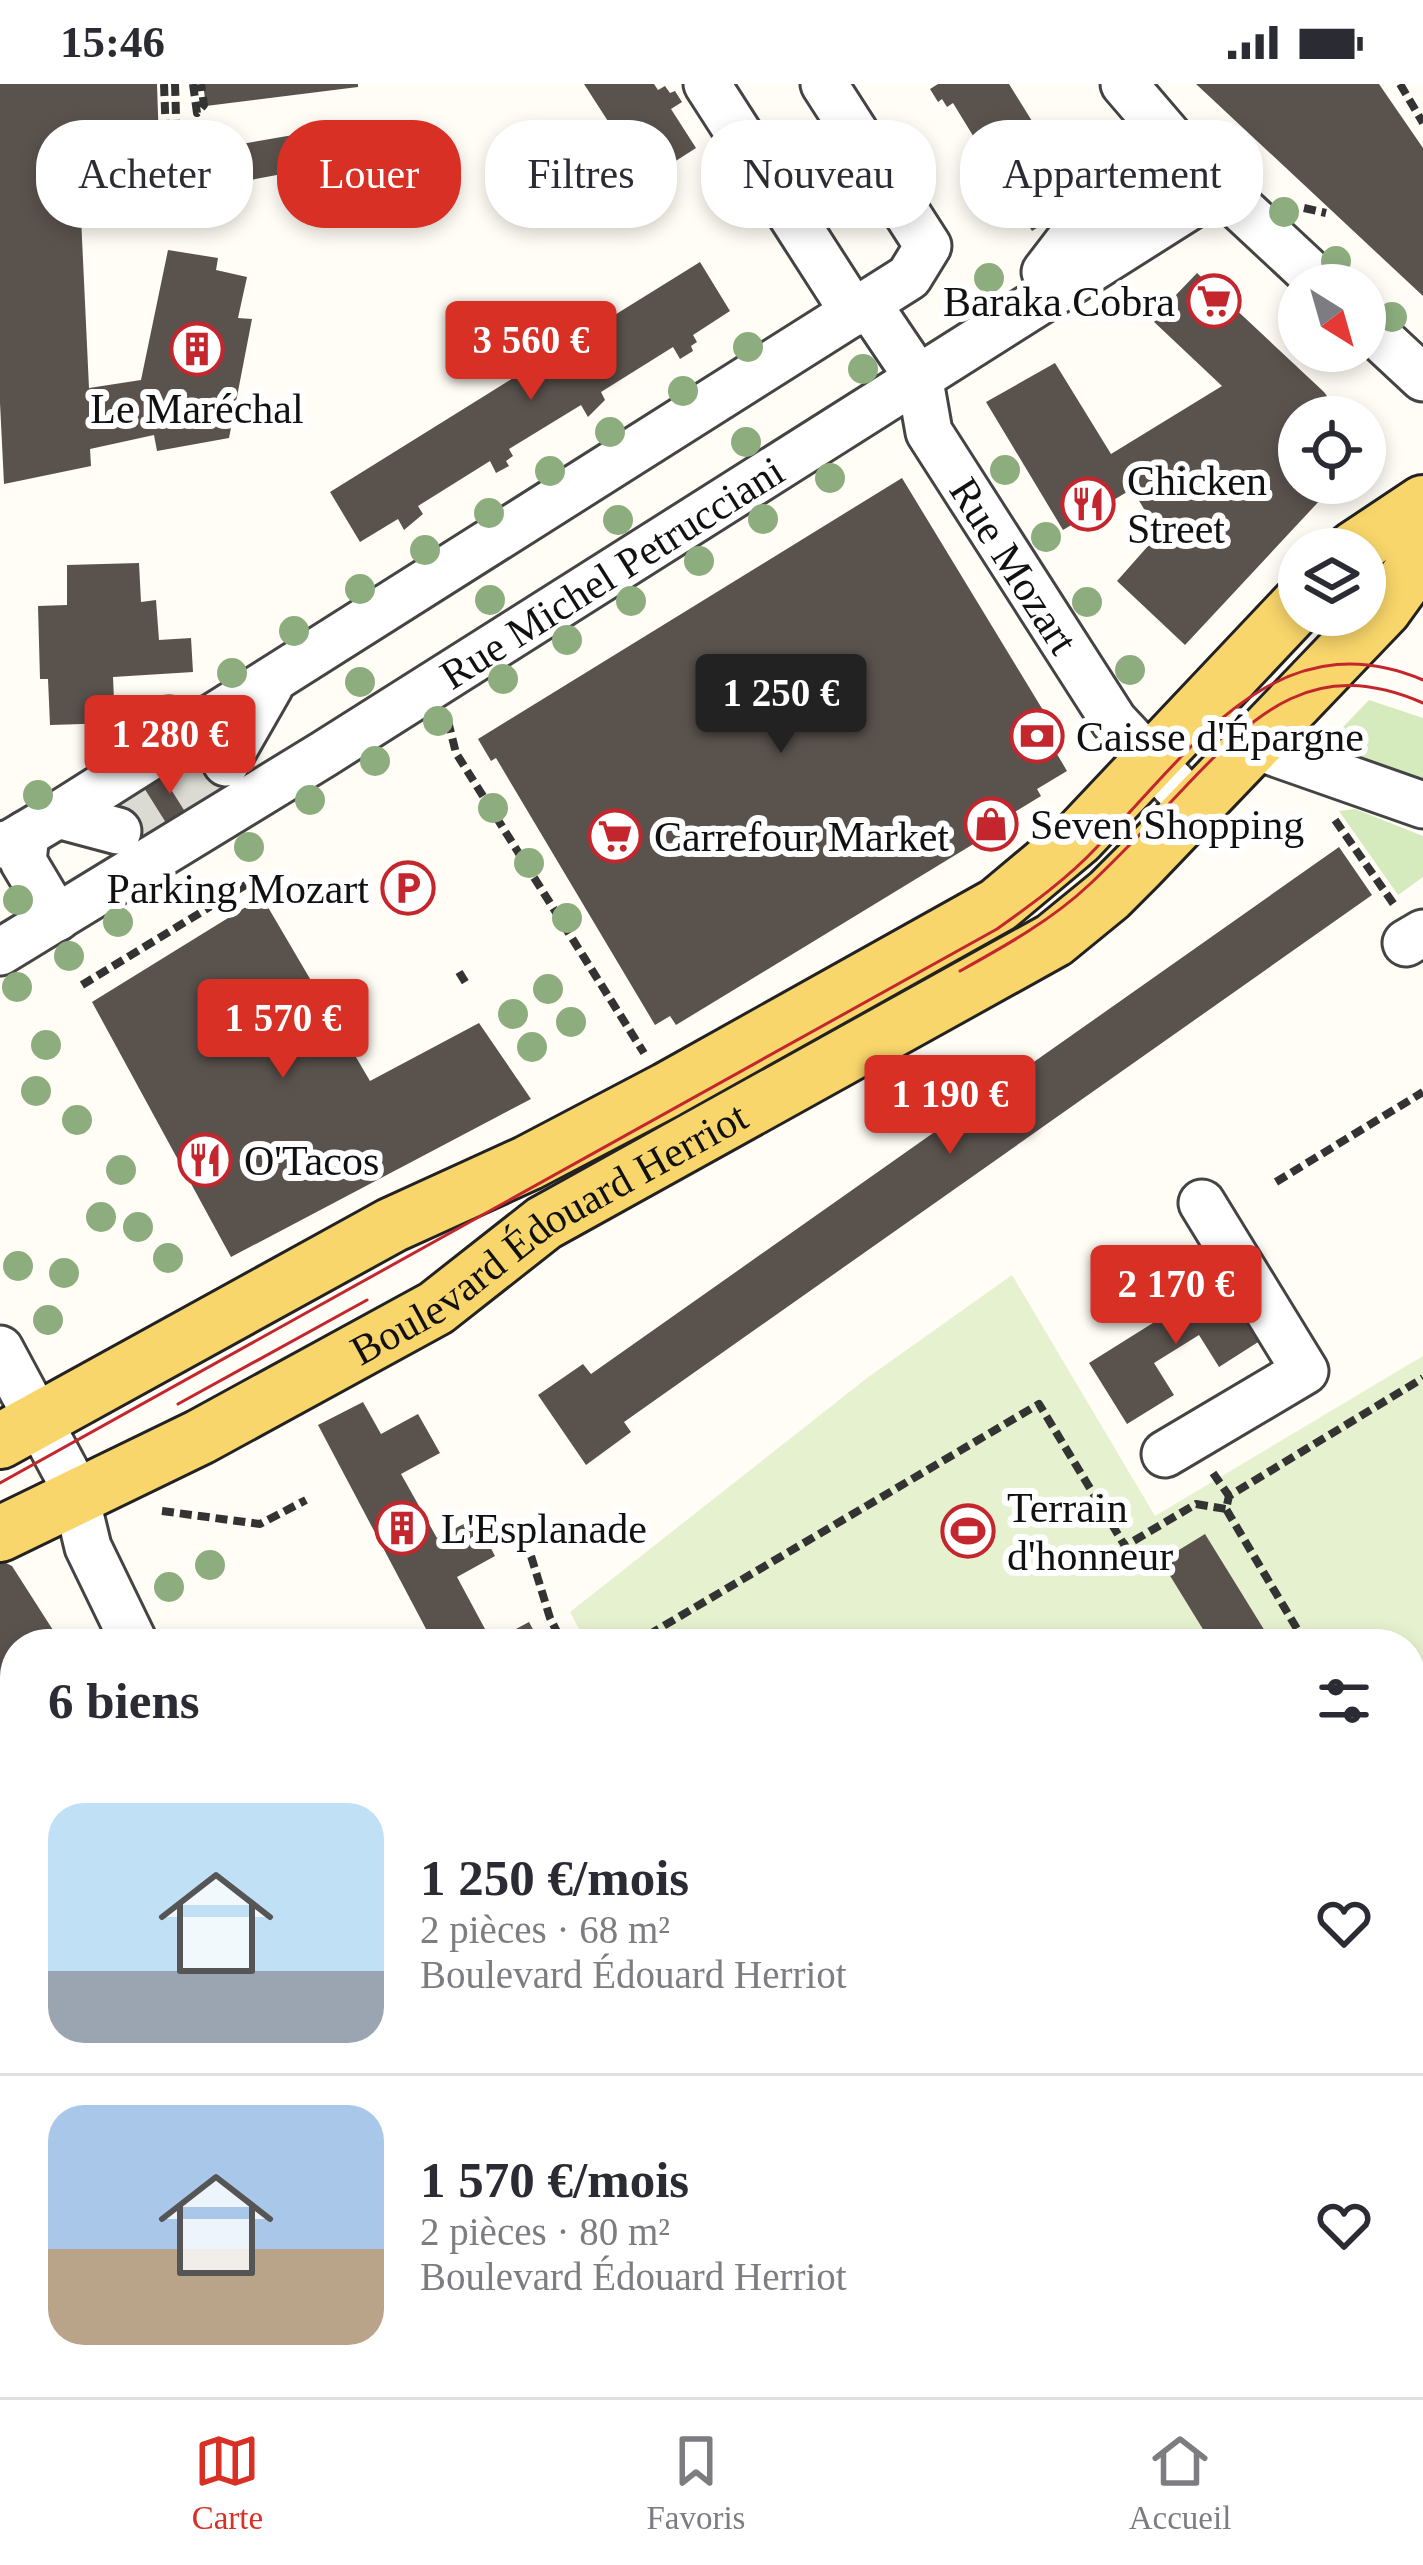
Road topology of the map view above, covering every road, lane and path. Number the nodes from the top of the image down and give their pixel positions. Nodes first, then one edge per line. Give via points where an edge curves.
1 (164, 84) edge
2 (175, 84) edge
3 (707, 84) edge
4 (824, 84) edge
5 (1124, 84) edge
6 (1400, 84) edge
7 (165, 120) edge
8 (176, 120) edge
9 (1156, 120) edge
10 (1423, 123) edge
11 (1096, 228) edge
12 (1130, 228) edge
13 (1262, 228) edge
14 (1300, 264) edge
15 (1045, 272) dead end
16 (861, 309) junction
17 (1386, 344) edge
18 (1423, 378) edge
19 (920, 381) junction
20 (1423, 503) edge
21 (1386, 528) edge
22 (1423, 555) edge
23 (1278, 626) edge
24 (274, 678) junction
25 (439, 682) junction
26 (1252, 745) junction
27 (1149, 760) junction
28 (226, 764) tunnel mouth
29 (1423, 805) edge
30 (1194, 806) junction
31 (1328, 811) dead end
32 (28, 831) edge
33 (118, 831) tunnel mouth
34 (268, 880) dead end
35 (57, 919) junction
36 (1412, 931) edge
37 (0, 952) edge
38 (459, 972) dead end
39 (82, 985) dead end
40 (467, 985) dead end
41 (667, 1090) junction
42 (1423, 1092) edge
43 (1276, 1182) dead end
44 (1202, 1203) dead end
45 (0, 1349) edge
46 (1423, 1378) edge
47 (18, 1431) edge
48 (1165, 1454) dead end
49 (78, 1498) junction
50 (306, 1500) dead end
51 (1226, 1509) junction
52 (162, 1511) dead end
53 (0, 1534) edge
54 (531, 1556) dead end
55 (127, 1629) edge
56 (556, 1629) edge
57 (658, 1629) edge
58 (1297, 1629) edge

1 - 7 path
2 - 8 path
3 - 16 street, Rue Mozart
4 - 16 street via 928,246 909,277
5 - 9 street
6 - 10 path
11 - 15 street via 1068,242
12 - 19 street, Rue Michel Petrucciani
13 - 14 street
16 - 19 street, Rue Mozart
16 - 24 street
17 - 18 street
19 - 25 street, Rue Michel Petrucciani
19 - 27 street, Rue Mozart via 928,432 1114,721
20 - 21 main road
22 - 26 main road, Boulevard Édouard Herriot via 1384,609
23 - 27 main road, Boulevard Édouard Herriot
24 - 28 street
24 - 32 street
25 - 35 street, Rue Michel Petrucciani
25 - 41 path via 456,753
26 - 29 street
26 - 30 main road, Boulevard Édouard Herriot
27 - 30 street, Rue Mozart
27 - 41 main road, Boulevard Édouard Herriot via 1078,838 998,905
30 - 49 main road, Boulevard Édouard Herriot via 1109,895 1032,953 544,1223 436,1308
31 - 36 path
32 - 33 street
32 - 35 street via 23,861
34 - 39 path via 249,883
35 - 37 street, Rue Michel Petrucciani
38 - 40 path
41 - 47 main road, Boulevard Édouard Herriot via 392,1225
42 - 43 path
44 - 48 street via 1305,1371
45 - 47 street
46 - 51 path via 1240,1487
47 - 49 street
49 - 53 main road, Boulevard Édouard Herriot
49 - 55 street via 88,1547
50 - 52 path via 260,1524
51 - 57 path via 1196,1504 1125,1546 1039,1404
51 - 58 path
54 - 56 path

